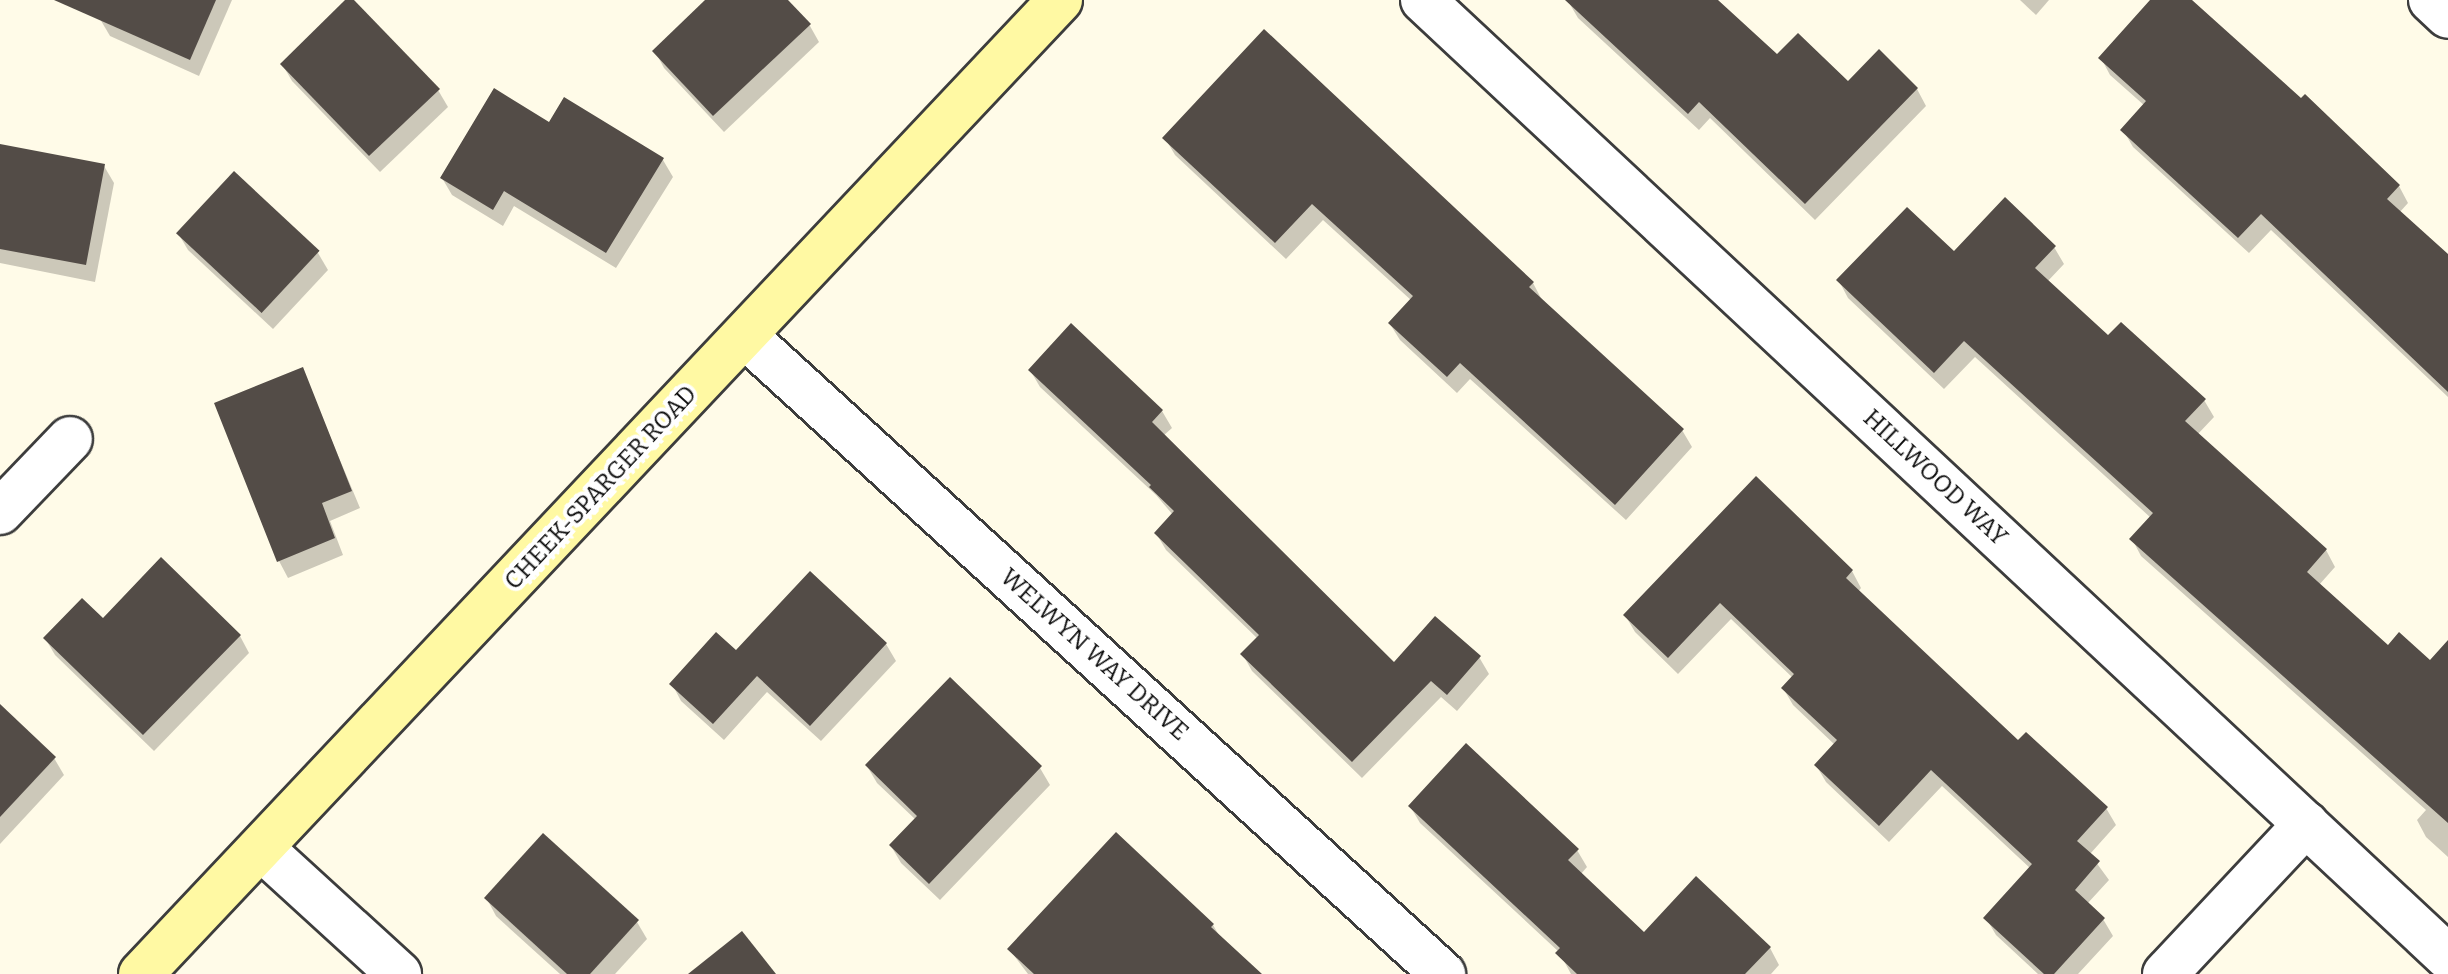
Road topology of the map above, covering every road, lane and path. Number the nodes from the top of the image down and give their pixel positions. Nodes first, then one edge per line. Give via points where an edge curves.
1 (1060, 0) edge
2 (1423, 0) edge
3 (2431, 0) edge
4 (2448, 16) edge
5 (745, 336) junction
6 (70, 439) dead end
7 (0, 512) edge
8 (2306, 824) junction
9 (261, 848) junction
10 (2448, 957) edge
11 (141, 974) edge
12 (399, 974) edge
13 (1443, 974) edge
14 (2165, 974) edge

1 - 5 main road, CHEEK-SPARGER ROAD
2 - 8 street, HILLWOOD WAY
3 - 4 street
5 - 9 main road, CHEEK-SPARGER ROAD
5 - 13 street, WELWYN WAY DRIVE
6 - 7 street
8 - 10 street, HILLWOOD WAY
8 - 14 street
9 - 11 main road, CHEEK-SPARGER ROAD
9 - 12 street

